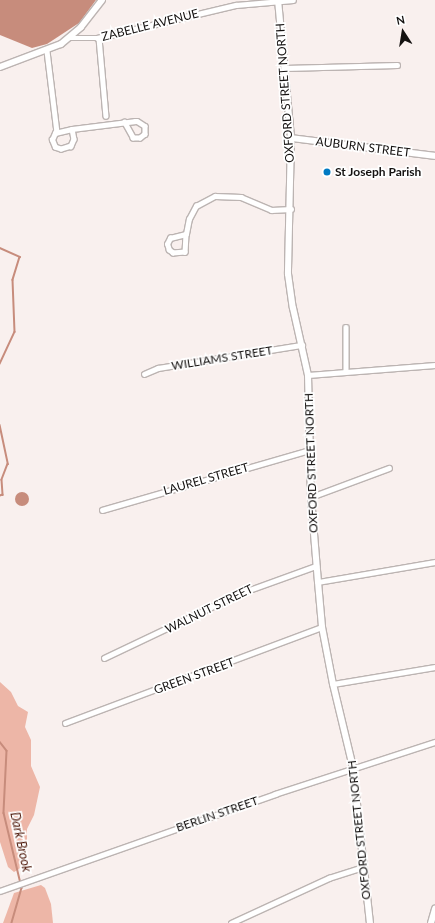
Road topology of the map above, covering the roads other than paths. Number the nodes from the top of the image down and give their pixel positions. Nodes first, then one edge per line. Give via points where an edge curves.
1 (102, 0) edge
2 (293, 0) edge
3 (278, 1) edge
4 (70, 38) junction
5 (99, 38) junction
6 (48, 51) junction
7 (397, 65) dead end
8 (0, 67) edge
9 (284, 68) junction
10 (106, 116) dead end
11 (124, 122) junction
12 (72, 129) junction
13 (57, 132) junction
14 (291, 138) junction
15 (435, 156) edge
16 (291, 209) junction
17 (186, 234) junction
18 (346, 327) dead end
19 (302, 345) junction
20 (435, 365) edge
21 (346, 371) junction
22 (144, 374) dead end
23 (308, 375) junction
24 (310, 450) junction
25 (389, 468) dead end
26 (311, 497) junction
27 (102, 510) dead end
28 (435, 562) edge
29 (316, 566) junction
30 (318, 582) junction
31 (322, 627) junction
32 (104, 658) dead end
33 (435, 667) edge
34 (333, 684) junction
35 (65, 724) dead end
36 (435, 742) edge
37 (353, 767) junction
38 (362, 867) junction
39 (0, 891) edge
40 (435, 909) edge
41 (231, 923) edge
42 (370, 923) edge
43 (431, 923) edge

1 - 4 main road
2 - 3 street, ZABELLE AVENUE
3 - 5 street, ZABELLE AVENUE via 236,5
3 - 9 main road, OXFORD STREET NORTH
4 - 5 street, ZABELLE AVENUE
4 - 6 main road
5 - 10 street
6 - 8 main road
6 - 13 street
7 - 9 street
9 - 14 main road, OXFORD STREET NORTH
11 - 11 street via 141,122 145,126 144,134 138,139 131,137
11 - 12 street
12 - 13 street
12 - 13 street via 73,143 66,148 59,148 53,144 52,138
14 - 15 main road, AUBURN STREET
14 - 16 main road, OXFORD STREET NORTH
16 - 17 street via 271,210 237,196 215,196 196,206 189,219
16 - 19 main road, OXFORD STREET NORTH via 288,274
17 - 17 street via 170,238 167,245 170,252 185,252
18 - 21 street
19 - 22 street, WILLIAMS STREET via 158,368
19 - 23 main road, OXFORD STREET NORTH
20 - 21 street
21 - 23 street
23 - 24 main road, OXFORD STREET NORTH
24 - 26 main road, OXFORD STREET NORTH
24 - 27 street, LAUREL STREET
25 - 26 street
26 - 29 main road, OXFORD STREET NORTH
28 - 30 street
29 - 30 main road, OXFORD STREET NORTH
29 - 32 street, WALNUT STREET via 241,593
30 - 31 main road, OXFORD STREET NORTH
31 - 34 main road, OXFORD STREET NORTH
31 - 35 street, GREEN STREET
33 - 34 street
34 - 37 main road, OXFORD STREET NORTH
36 - 37 street, BERLIN STREET
37 - 38 main road, OXFORD STREET NORTH
37 - 39 street, BERLIN STREET
38 - 41 street via 329,878
38 - 42 main road, OXFORD STREET NORTH
40 - 43 main road

